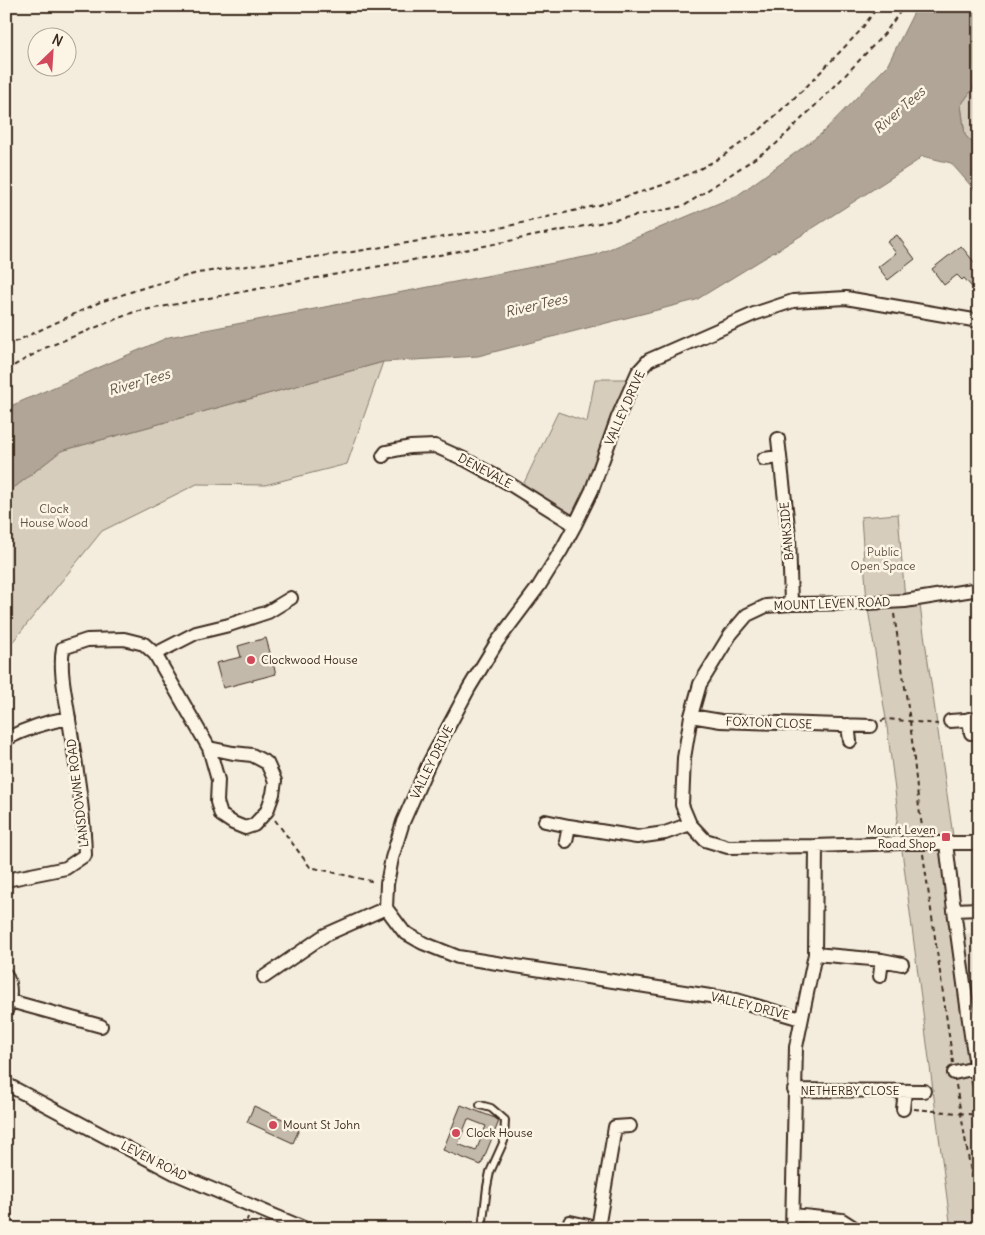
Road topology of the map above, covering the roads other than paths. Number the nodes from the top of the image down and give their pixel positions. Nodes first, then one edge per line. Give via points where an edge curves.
1 (979, 321) edge
2 (778, 439) dead end
3 (386, 457) dead end
4 (779, 457) junction
5 (764, 459) dead end
6 (576, 525) junction
7 (979, 589) edge
8 (286, 597) dead end
9 (791, 604) junction
10 (155, 654) junction
11 (691, 716) junction
12 (69, 718) junction
13 (974, 719) edge
14 (950, 720) road end
15 (848, 725) junction
16 (871, 726) road end
17 (971, 733) dead end
18 (6, 739) edge
19 (850, 741) dead end
20 (209, 748) junction
21 (546, 821) dead end
22 (690, 824) junction
23 (569, 826) junction
24 (566, 841) dead end
25 (979, 843) edge
26 (946, 844) junction
27 (816, 846) junction
28 (6, 880) edge
29 (386, 908) junction
30 (954, 910) junction
31 (979, 910) edge
32 (815, 954) junction
33 (882, 960) junction
34 (902, 964) dead end
35 (6, 975) edge
36 (880, 976) dead end
37 (279, 982) dead end
38 (8, 1006) edge
39 (801, 1019) junction
40 (102, 1026) dead end
41 (976, 1068) junction
42 (954, 1073) road end
43 (979, 1083) edge
44 (6, 1084) edge
45 (794, 1090) junction
46 (905, 1091) junction
47 (924, 1091) dead end
48 (480, 1105) dead end
49 (903, 1109) road end
50 (630, 1126) dead end
51 (793, 1215) junction
52 (570, 1222) dead end
53 (599, 1228) edge
54 (306, 1229) edge
55 (482, 1229) edge
56 (792, 1229) edge
57 (856, 1229) edge

1 - 6 street, VALLEY DRIVE via 846,298 793,301 754,314 649,360 638,372 618,417
2 - 4 street, BANKSIDE
3 - 6 street, DENEVALE via 410,447 435,446 508,483
4 - 5 street
4 - 9 street, BANKSIDE via 789,535
6 - 29 street, VALLEY DRIVE via 539,586 497,642 429,762 392,858
7 - 9 street, MOUNT LEVEN ROAD via 893,602
8 - 10 street via 268,612 196,633
9 - 11 street, MOUNT LEVEN ROAD via 766,606 747,615 730,635 700,684
10 - 12 street, LANSDOWNE ROAD via 144,644 124,639 87,640 64,648 63,692
10 - 20 street
11 - 15 street, FOXTON CLOSE via 721,721
11 - 22 street, MOUNT LEVEN ROAD via 684,758 682,805
12 - 18 street via 50,721
12 - 28 street, LANSDOWNE ROAD via 85,855 66,868
13 - 14 street
13 - 17 street
15 - 16 street, FOXTON CLOSE
15 - 19 street
20 - 20 street via 218,780 217,802 221,815 245,828 254,825 267,811 273,794 275,781 267,763 252,754
21 - 23 street
22 - 23 street via 665,833 637,837
22 - 27 street, MOUNT LEVEN ROAD via 705,840 728,846
23 - 24 street
25 - 26 street, MOUNT LEVEN ROAD
26 - 27 street, MOUNT LEVEN ROAD
26 - 30 street
27 - 32 street
29 - 37 street via 325,935 268,974
29 - 39 street, VALLEY DRIVE via 404,932 458,957 736,1000
30 - 31 street
30 - 41 street
32 - 33 street
32 - 39 street
33 - 34 street
33 - 36 street
35 - 38 street via 10,983
38 - 40 street
39 - 45 street, VALLEY DRIVE
41 - 42 street
41 - 43 street
44 - 54 street, LEVEN ROAD via 174,1173
45 - 46 street, NETHERBY CLOSE
45 - 51 street, VALLEY DRIVE
46 - 47 street, NETHERBY CLOSE
46 - 49 street, NETHERBY CLOSE
48 - 55 lane via 491,1108 505,1120 504,1141 490,1172
50 - 53 street via 615,1127
51 - 56 street, VALLEY DRIVE
51 - 57 street via 842,1220
52 - 53 street

